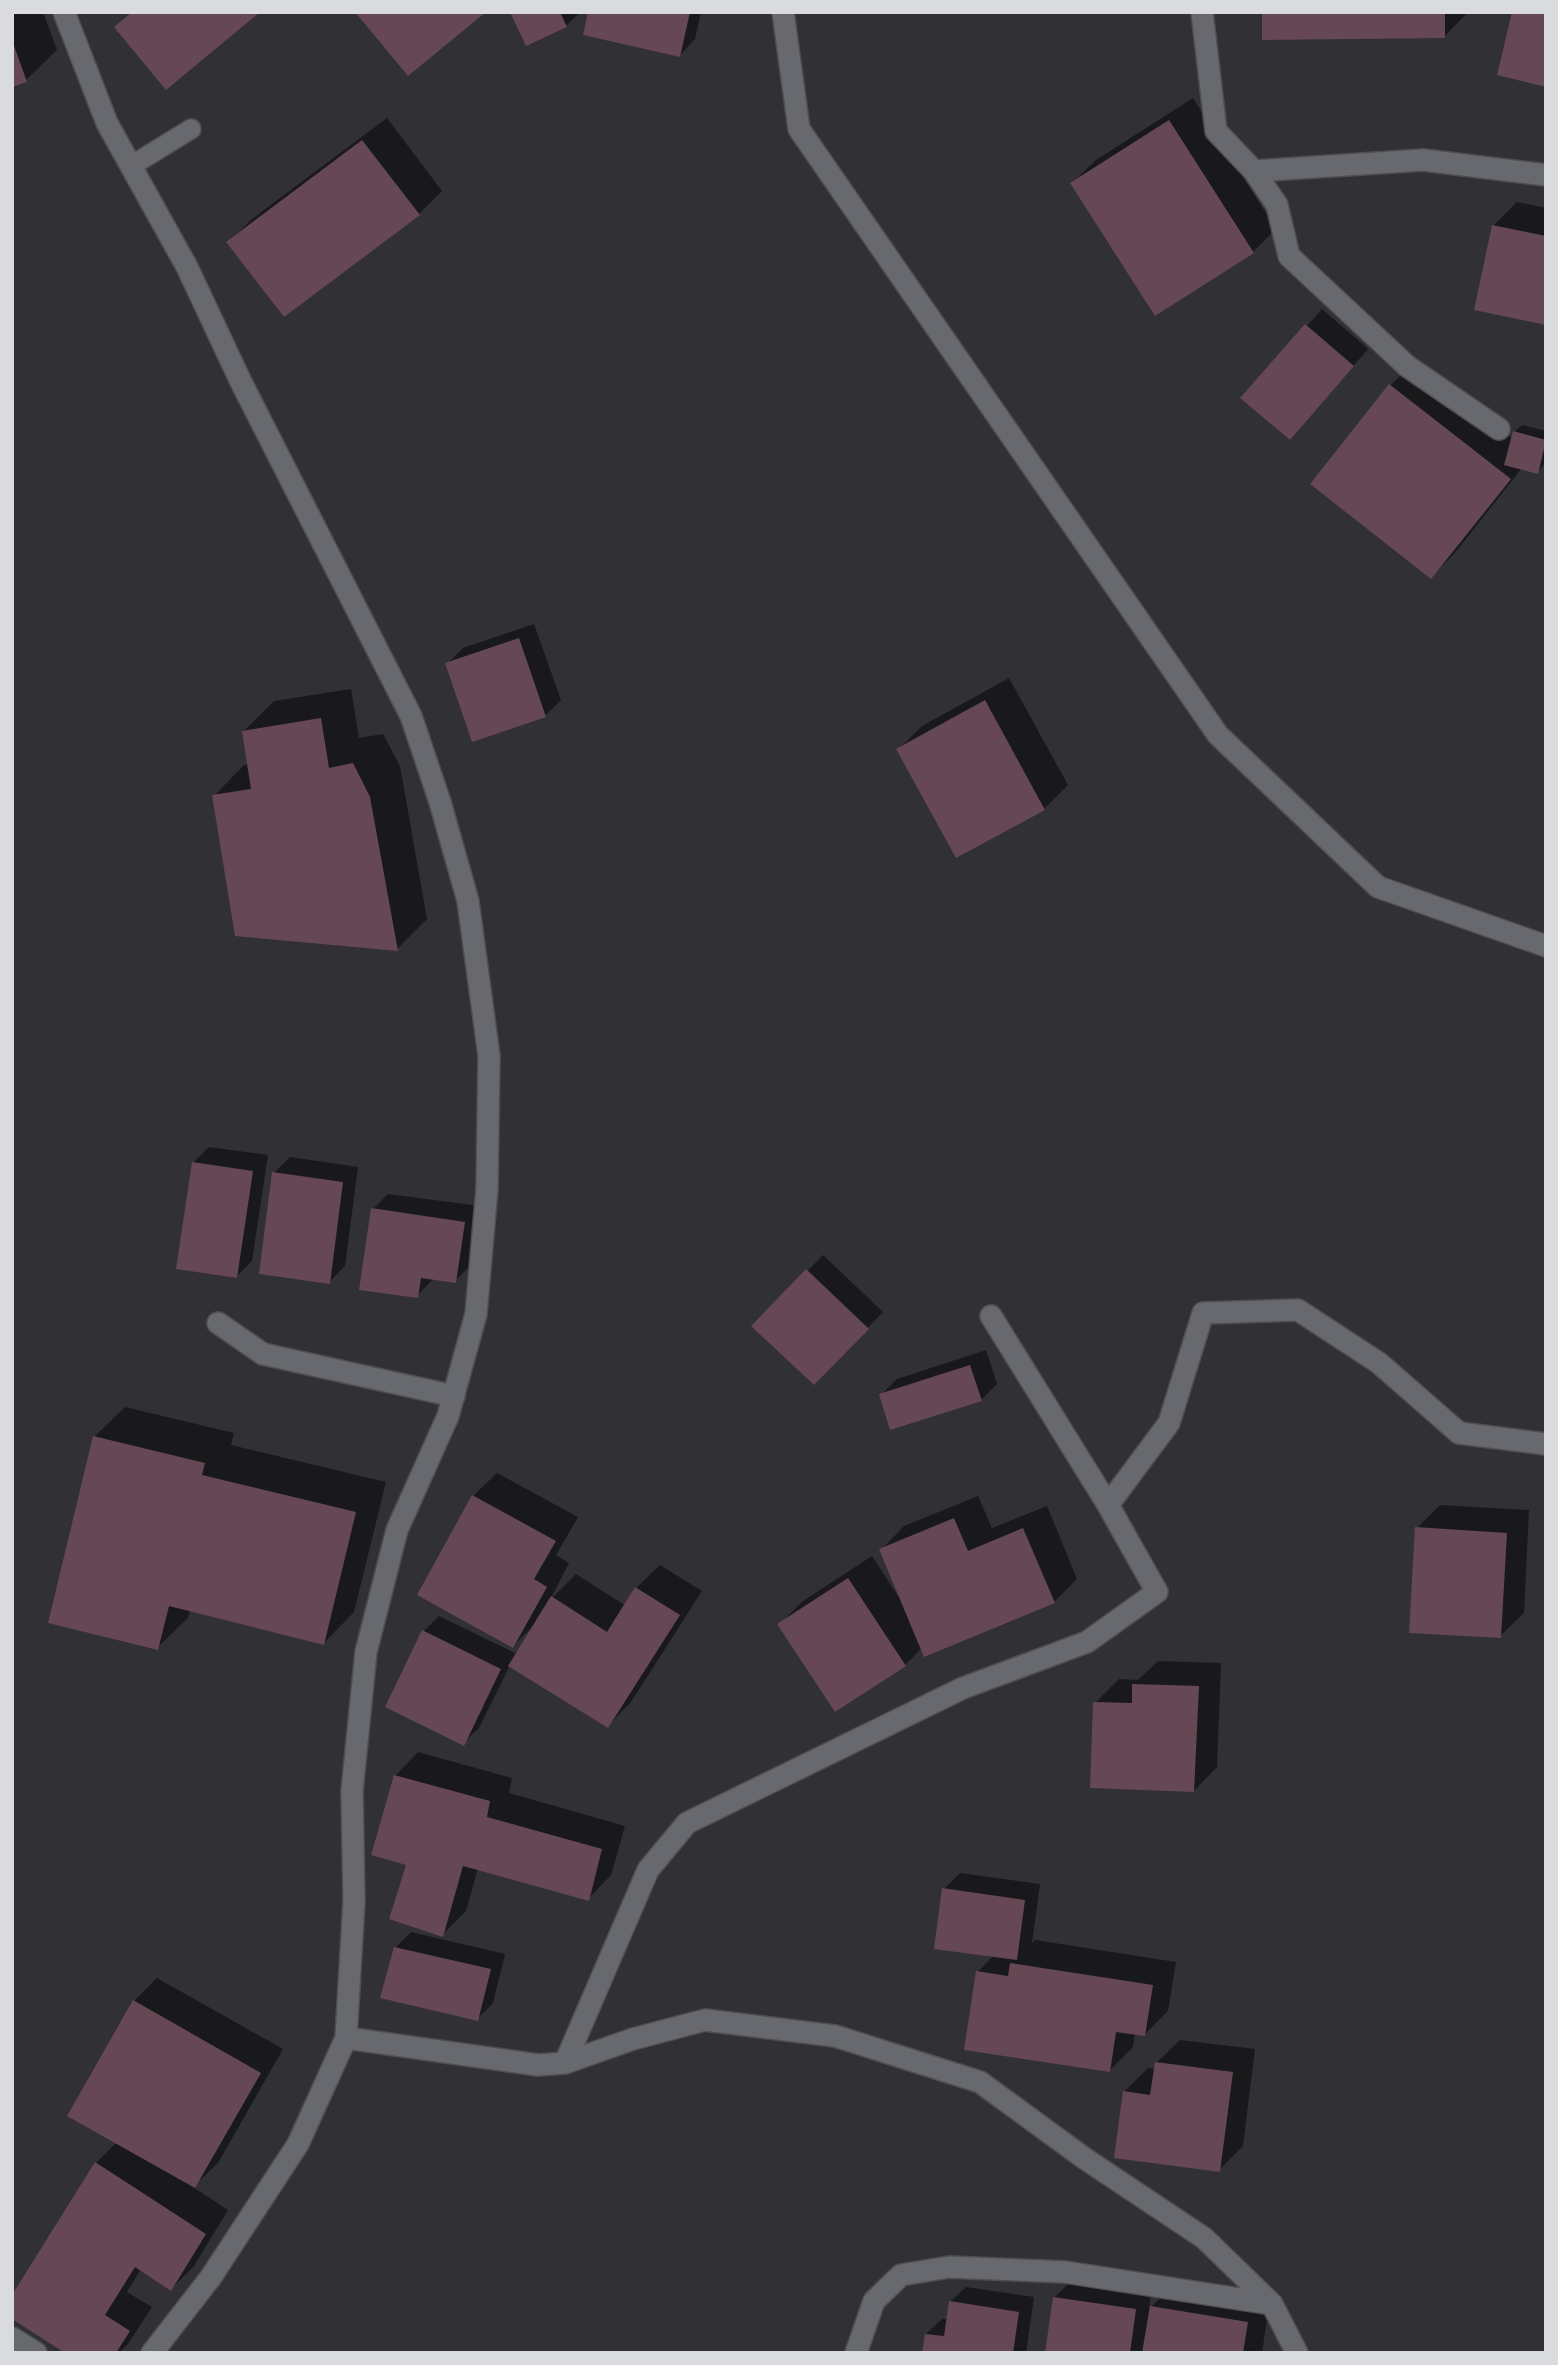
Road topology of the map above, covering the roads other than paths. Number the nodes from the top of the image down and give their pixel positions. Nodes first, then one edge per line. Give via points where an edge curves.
1 (64, 12) edge
2 (783, 12) edge
3 (1202, 12) edge
4 (191, 129) dead end
5 (131, 166) junction
6 (1254, 170) junction
7 (1546, 175) edge
8 (1499, 429) dead end
9 (1546, 946) edge
10 (991, 1316) dead end
11 (218, 1323) dead end
12 (454, 1396) junction
13 (1546, 1444) edge
14 (1108, 1505) junction
15 (346, 2038) junction
16 (565, 2063) junction
17 (1272, 2304) junction
18 (12, 2338) edge
19 (36, 2353) edge
20 (152, 2353) edge
21 (856, 2353) edge
22 (1297, 2353) edge

1 - 5 street via 107,122
2 - 9 street via 799,128 1218,735 1378,887
3 - 6 street via 1216,131
4 - 5 lane
5 - 12 street via 187,267 411,716 467,901 489,1056 487,1189 476,1314
6 - 7 street via 1423,160
6 - 8 street via 1277,205 1289,256 1407,366
10 - 14 street
11 - 12 street via 263,1354
12 - 15 street via 397,1530 366,1652 352,1791 354,1902
13 - 14 street via 1459,1433 1379,1363 1298,1310 1203,1313 1169,1423
14 - 16 street via 1157,1592 1087,1642 963,1688 687,1823 648,1870
15 - 16 street via 538,2065
15 - 20 street via 298,2144 211,2277
16 - 17 street via 705,2020 835,2036 980,2082 1204,2238
17 - 21 street via 1065,2272 949,2267 901,2275 874,2301
17 - 22 street
18 - 19 street

